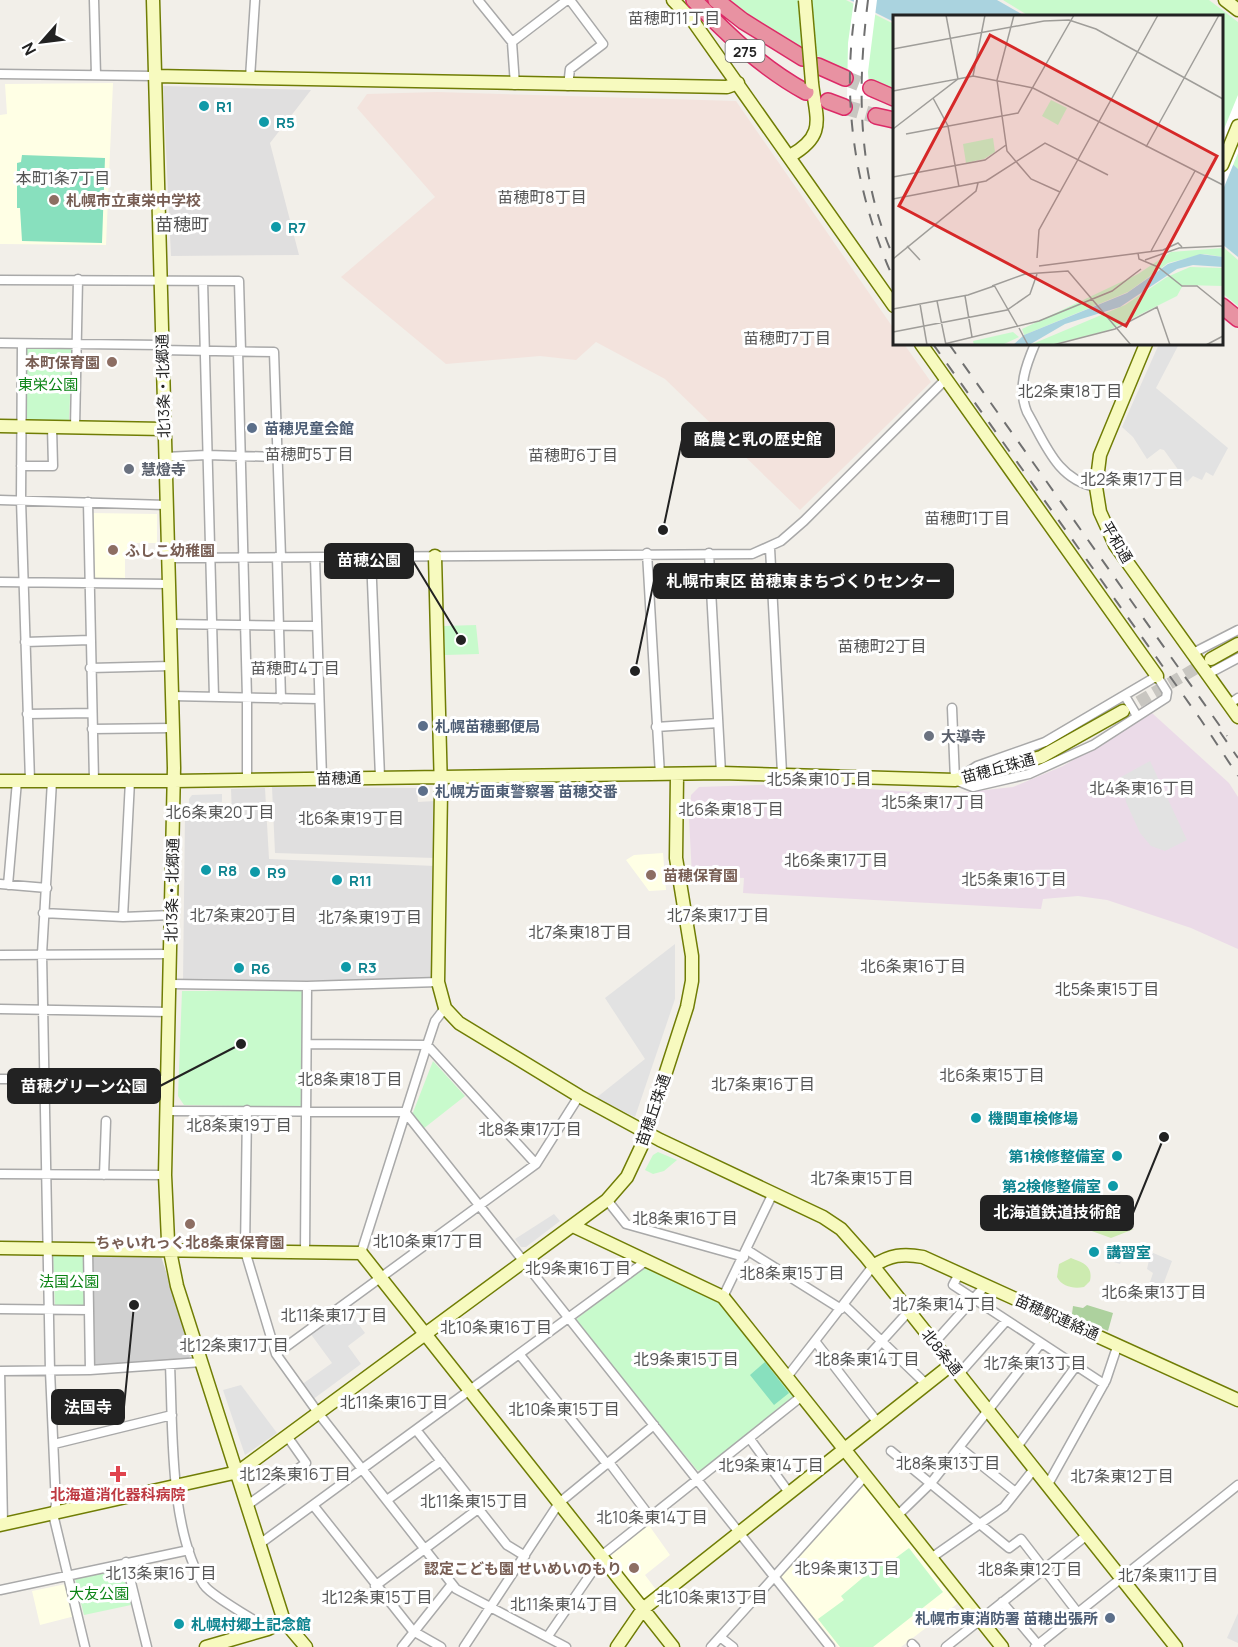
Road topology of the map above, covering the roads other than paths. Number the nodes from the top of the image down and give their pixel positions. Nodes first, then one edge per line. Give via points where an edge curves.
1 (94, 0) edge
2 (153, 0) edge
3 (255, 0) edge
4 (478, 0) edge
5 (569, 0) edge
6 (673, 0) edge
7 (693, 0) edge
8 (716, 0) edge
9 (805, 0) edge
10 (1225, 0) edge
11 (1238, 10) edge
12 (512, 42) junction
13 (802, 58) dead end
14 (818, 66) dead end
15 (0, 74) edge
16 (96, 75) junction
17 (155, 76) junction
18 (250, 78) junction
19 (845, 78) tunnel mouth
20 (738, 83) junction
21 (515, 85) junction
22 (568, 86) junction
23 (809, 87) junction
24 (871, 88) tunnel mouth
25 (893, 98) edge
26 (828, 101) dead end
27 (844, 107) tunnel mouth
28 (876, 116) tunnel mouth
29 (893, 120) edge
30 (1238, 126) edge
31 (790, 156) junction
32 (1223, 160) edge
33 (78, 279) junction
34 (0, 280) edge
35 (160, 280) junction
36 (203, 281) junction
37 (893, 305) edge
38 (1223, 308) edge
39 (1238, 320) edge
40 (0, 343) edge
41 (22, 344) junction
42 (922, 345) edge
43 (1035, 345) edge
44 (1146, 345) edge
45 (76, 346) junction
46 (161, 347) junction
47 (205, 350) junction
48 (239, 351) junction
49 (946, 379) junction
50 (0, 426) edge
51 (20, 426) junction
52 (52, 426) junction
53 (75, 428) junction
54 (164, 429) junction
55 (207, 455) junction
56 (240, 455) junction
57 (165, 457) junction
58 (278, 458) junction
59 (21, 466) junction
60 (1096, 487) junction
61 (0, 500) edge
62 (21, 500) junction
63 (88, 502) junction
64 (166, 505) junction
65 (770, 548) junction
66 (647, 553) junction
67 (709, 553) junction
68 (435, 556) junction
69 (279, 557) junction
70 (371, 557) junction
71 (167, 558) junction
72 (210, 558) junction
73 (243, 558) junction
74 (315, 558) junction
75 (0, 582) edge
76 (23, 582) junction
77 (88, 583) junction
78 (169, 584) junction
79 (170, 624) junction
80 (212, 624) junction
81 (246, 624) junction
82 (279, 626) junction
83 (316, 626) junction
84 (1238, 630) edge
85 (90, 640) junction
86 (25, 642) junction
87 (1238, 645) edge
88 (1193, 653) junction
89 (1238, 658) edge
90 (1211, 659) tunnel mouth
91 (171, 666) junction
92 (90, 668) junction
93 (1208, 674) junction
94 (1157, 676) junction
95 (172, 696) junction
96 (214, 696) junction
97 (1125, 696) junction
98 (247, 698) junction
99 (280, 699) junction
100 (319, 699) junction
101 (1234, 701) edge
102 (952, 708) dead end
103 (1123, 711) tunnel mouth
104 (92, 713) junction
105 (27, 714) junction
106 (1137, 716) junction
107 (1238, 717) edge
108 (718, 723) junction
109 (656, 727) junction
110 (173, 728) junction
111 (92, 729) junction
112 (721, 773) junction
113 (782, 773) junction
114 (660, 775) junction
115 (677, 775) junction
116 (380, 777) junction
117 (441, 777) junction
118 (322, 778) junction
119 (247, 779) junction
120 (955, 780) junction
121 (0, 781) edge
122 (23, 781) junction
123 (52, 781) junction
124 (94, 781) junction
125 (130, 781) junction
126 (174, 781) junction
127 (4, 884) edge
128 (47, 888) junction
129 (43, 914) junction
130 (172, 915) junction
131 (123, 917) junction
132 (42, 954) junction
133 (171, 954) junction
134 (0, 955) edge
135 (438, 982) junction
136 (171, 984) junction
137 (308, 986) junction
138 (445, 1008) junction
139 (0, 1009) edge
140 (43, 1010) junction
141 (170, 1012) junction
142 (307, 1044) junction
143 (426, 1045) junction
144 (0, 1078) edge
145 (44, 1079) junction
146 (168, 1080) junction
147 (579, 1096) junction
148 (247, 1110) junction
149 (168, 1111) junction
150 (308, 1111) junction
151 (405, 1112) junction
152 (106, 1121) dead end
153 (646, 1131) junction
154 (536, 1164) junction
155 (0, 1174) edge
156 (46, 1175) junction
157 (104, 1175) junction
158 (165, 1175) junction
159 (773, 1193) junction
160 (607, 1200) junction
161 (480, 1206) junction
162 (573, 1226) junction
163 (0, 1248) edge
164 (47, 1249) junction
165 (88, 1250) junction
166 (169, 1251) junction
167 (245, 1251) junction
168 (305, 1253) junction
169 (361, 1253) junction
170 (746, 1253) junction
171 (646, 1261) junction
172 (524, 1262) junction
173 (873, 1266) junction
174 (959, 1274) junction
175 (381, 1278) junction
176 (986, 1286) junction
177 (723, 1297) junction
178 (974, 1299) junction
179 (842, 1307) junction
180 (0, 1309) edge
181 (49, 1310) junction
182 (89, 1310) junction
183 (909, 1311) junction
184 (569, 1318) junction
185 (1006, 1321) junction
186 (425, 1334) junction
187 (815, 1341) junction
188 (881, 1343) junction
189 (934, 1343) junction
190 (1041, 1343) junction
191 (1118, 1344) junction
192 (276, 1354) junction
193 (520, 1355) junction
194 (202, 1362) junction
195 (862, 1363) dead end
196 (170, 1365) junction
197 (1076, 1366) junction
198 (956, 1369) junction
199 (90, 1370) junction
200 (0, 1371) edge
201 (50, 1371) junction
202 (787, 1377) junction
203 (926, 1384) junction
204 (1104, 1384) junction
205 (470, 1390) junction
206 (802, 1396) junction
207 (1238, 1401) edge
208 (989, 1412) junction
209 (319, 1414) junction
210 (172, 1415) junction
211 (878, 1423) junction
212 (654, 1425) junction
213 (417, 1431) junction
214 (287, 1436) junction
215 (750, 1438) junction
216 (54, 1444) junction
217 (1017, 1447) junction
218 (960, 1448) junction
219 (844, 1449) junction
220 (891, 1451) dead end
221 (441, 1461) junction
222 (608, 1464) junction
223 (363, 1469) junction
224 (1034, 1469) junction
225 (1, 1470) edge
226 (238, 1472) junction
227 (865, 1476) junction
228 (697, 1480) junction
229 (931, 1483) junction
230 (1238, 1485) edge
231 (174, 1486) junction
232 (1047, 1486) junction
233 (1014, 1491) junction
234 (790, 1494) junction
235 (387, 1500) junction
236 (559, 1503) junction
237 (249, 1504) junction
238 (313, 1505) junction
239 (478, 1509) junction
240 (53, 1514) junction
241 (898, 1515) junction
242 (651, 1518) junction
243 (979, 1524) junction
244 (1, 1525) edge
245 (740, 1533) junction
246 (1087, 1535) junction
247 (261, 1543) junction
248 (425, 1548) junction
249 (189, 1550) junction
250 (525, 1556) junction
251 (931, 1557) junction
252 (602, 1558) junction
253 (126, 1562) junction
254 (1045, 1569) junction
255 (68, 1575) junction
256 (774, 1576) junction
257 (1121, 1578) junction
258 (452, 1584) junction
259 (375, 1586) junction
260 (0, 1590) edge
261 (1002, 1602) junction
262 (491, 1606) junction
263 (643, 1609) junction
264 (1078, 1613) junction
265 (980, 1620) junction
266 (284, 1621) junction
267 (268, 1629) junction
268 (413, 1631) junction
269 (548, 1636) junction
270 (720, 1637) junction
271 (1038, 1646) edge
272 (85, 1647) edge
273 (147, 1647) edge
274 (206, 1647) edge
275 (306, 1647) edge
276 (402, 1647) edge
277 (441, 1647) edge
278 (464, 1647) edge
279 (566, 1647) edge
280 (617, 1647) edge
281 (673, 1647) edge
282 (711, 1647) edge
283 (733, 1647) edge
284 (830, 1647) edge
285 (946, 1647) edge
286 (1002, 1647) edge
287 (1176, 1647) edge

1 - 16 street
2 - 17 street, 北13条・北郷通
3 - 18 street
4 - 12 street
5 - 12 street
5 - 22 street via 603,44 570,69
6 - 20 street
7 - 23 highway, 275 via 762,65
8 - 13 highway, 275
9 - 23 street, bridge
10 - 11 street
12 - 21 street
14 - 19 highway
15 - 16 street
16 - 17 street
17 - 18 street
17 - 35 street, 北13条・北郷通
18 - 21 street
20 - 22 street via 727,87
20 - 31 street
21 - 22 street
23 - 31 street via 817,130
24 - 25 highway
26 - 27 highway
28 - 29 highway
30 - 32 street
31 - 37 street
33 - 34 street
33 - 35 street
33 - 45 street
35 - 36 street
35 - 46 street, 北13条・北郷通
36 - 47 street
36 - 48 street via 239,281
38 - 39 highway
40 - 41 street
41 - 45 street
41 - 51 street
42 - 49 street
43 - 60 street via 1024,371 1023,401 1027,412 1064,472 1074,481
44 - 60 street, 平和通 via 1100,455
45 - 46 street
45 - 53 street
46 - 47 street
46 - 54 street, 北13条・北郷通
47 - 48 street
47 - 55 street
48 - 56 street
48 - 58 street via 274,352
49 - 65 street via 804,521
49 - 94 street
50 - 51 street
51 - 52 street
51 - 59 street
52 - 53 street
52 - 59 street via 53,466
53 - 54 street
54 - 57 street, 北13条・北郷通
55 - 56 street
55 - 57 street
55 - 72 street
56 - 58 street
56 - 73 street
57 - 64 street, 北13条・北郷通
58 - 69 street
59 - 62 street
60 - 88 street, 平和通 via 1100,512 1115,544
61 - 62 street
62 - 63 street
62 - 76 street
63 - 64 street
63 - 77 street
64 - 71 street, 北13条・北郷通
65 - 67 street via 752,554
65 - 113 street
66 - 67 street
66 - 68 street
66 - 109 street
67 - 108 street
68 - 70 street
68 - 117 street
69 - 73 street
69 - 74 street
69 - 82 street
70 - 74 street
70 - 116 street
71 - 72 street
71 - 78 street, 北13条・北郷通
72 - 73 street
72 - 80 street
73 - 81 street
74 - 83 street
75 - 76 street
76 - 77 street
76 - 86 street
77 - 78 street
77 - 85 street
78 - 79 street, 北13条・北郷通
79 - 80 street
79 - 91 street, 北13条・北郷通
80 - 81 street
80 - 96 street
81 - 82 street
81 - 98 street
82 - 83 street
82 - 99 street
83 - 100 street
84 - 88 street
85 - 86 street
85 - 92 street
86 - 105 street
87 - 90 street
88 - 93 street, 平和通
89 - 93 street
91 - 92 street
91 - 95 street, 北13条・北郷通
92 - 104 street
93 - 101 street, 平和通
94 - 97 street
94 - 106 street via 1167,692 1166,698
95 - 96 street
95 - 110 street, 北13条・北郷通
96 - 98 street
97 - 106 street
97 - 120 street via 1045,742 977,765
98 - 99 street
98 - 119 street
99 - 100 street
100 - 118 street
101 - 107 street, 平和通
102 - 120 street
103 - 120 street, 苗穂丘珠通 via 1041,757
104 - 105 street
104 - 111 street
105 - 122 street
106 - 120 street via 1093,745 1029,774 974,787
108 - 109 street
108 - 112 street
109 - 114 street
110 - 111 street
110 - 126 street, 北13条・北郷通
111 - 124 street
112 - 113 street, 苗穂丘珠通
112 - 115 street, 苗穂丘珠通
113 - 120 street, 苗穂丘珠通
114 - 115 street, 苗穂通
114 - 117 street, 苗穂通
115 - 153 street, 苗穂丘珠通 via 676,858 692,956 692,981
116 - 117 street, 苗穂通
116 - 118 street, 苗穂通
117 - 135 street
118 - 119 street, 苗穂通
119 - 126 street, 苗穂通
121 - 122 street, 苗穂通
122 - 123 street, 苗穂通
122 - 127 street
123 - 124 street, 苗穂通
123 - 128 street
124 - 125 street, 苗穂通
125 - 126 street, 苗穂通
125 - 131 street
126 - 130 street, 北13条・北郷通
127 - 128 street
128 - 129 street
129 - 131 street
129 - 132 street
130 - 131 street
130 - 133 street, 北13条・北郷通
132 - 133 street
132 - 134 street
132 - 140 street
133 - 136 street, 北13条・北郷通
135 - 137 street
135 - 138 street
136 - 137 street
136 - 141 street, 北13条・北郷通
137 - 142 street
138 - 143 street
138 - 147 street, 北8条通 via 459,1023
139 - 140 street
140 - 141 street
140 - 145 street
141 - 146 street, 北13条・北郷通
142 - 143 street
142 - 150 street
143 - 151 street
143 - 154 street
144 - 145 street
145 - 146 street
145 - 156 street
146 - 149 street, 北13条・北郷通
147 - 153 street, 北8条通
147 - 154 street
148 - 149 street
148 - 150 street
148 - 167 street
149 - 158 street, 北13条・北郷通
150 - 151 street
150 - 168 street
151 - 161 street
151 - 169 street
152 - 157 street
153 - 159 street, 北8条通
153 - 160 street, 苗穂丘珠通 via 627,1177
154 - 161 street
155 - 156 street
156 - 157 street
156 - 164 street
157 - 158 street
158 - 166 street, 北13条・北郷通
159 - 170 street
159 - 173 street, 北8条通 via 841,1229
160 - 162 street, 苗穂丘珠通
160 - 170 street via 626,1224
161 - 172 street
161 - 175 street
162 - 171 street
162 - 172 street, 苗穂丘珠通
163 - 164 street
164 - 165 street
164 - 181 street
165 - 166 street
165 - 182 street
166 - 167 street
166 - 194 street, 北13条・北郷通
167 - 168 street
167 - 192 street
168 - 169 street
169 - 175 street
170 - 177 street
170 - 179 street
171 - 177 street
171 - 184 street
172 - 184 street
172 - 186 street, 苗穂丘珠通
173 - 174 street, 苗穂駅連絡通 via 892,1256 914,1255
173 - 179 street
173 - 183 street, 北8条通
174 - 176 street, 苗穂駅連絡通
174 - 178 street via 953,1285
175 - 186 street
175 - 192 street
176 - 178 street
176 - 191 street, 苗穂駅連絡通
177 - 202 street
178 - 185 street
178 - 189 street
179 - 187 street
179 - 188 street
180 - 181 street
181 - 182 street
181 - 201 street
182 - 199 street
183 - 188 street
183 - 189 street, 北8条通
184 - 193 street
184 - 212 street
185 - 190 street
185 - 198 street
186 - 205 street
186 - 209 street, 苗穂丘珠通
187 - 202 street
187 - 211 street
188 - 195 street
188 - 203 street
189 - 198 street, 北8条通
190 - 197 street
190 - 208 street
191 - 204 street
191 - 207 street, 苗穂駅連絡通
192 - 209 street
193 - 205 street
193 - 222 street
194 - 196 street
194 - 226 street, 北13条・北郷通
196 - 199 street
196 - 210 street
197 - 204 street
197 - 217 street
198 - 203 street
198 - 208 street, 北8条通
199 - 201 street
200 - 201 street
200 - 225 street
201 - 216 street
202 - 206 street
203 - 211 street
204 - 232 street
205 - 213 street
205 - 236 street
206 - 215 street
206 - 219 street
208 - 217 street, 北8条通
208 - 218 street
209 - 214 street, 苗穂丘珠通
209 - 223 street
210 - 216 street
210 - 231 street
211 - 219 street
212 - 222 street
212 - 228 street
213 - 221 street
213 - 223 street
214 - 226 street, 苗穂丘珠通
214 - 237 street via 306,1463
215 - 228 street
215 - 234 street
216 - 240 street
217 - 224 street, 北8条通
218 - 229 street
218 - 233 street
219 - 227 street
219 - 234 street
220 - 229 street
221 - 235 street
221 - 239 street
222 - 236 street
222 - 242 street
223 - 235 street
223 - 238 street
224 - 232 street, 北8条通
224 - 233 street
225 - 244 street
226 - 231 street, 苗穂丘珠通
226 - 237 street, 北13条・北郷通
227 - 241 street
227 - 256 street
228 - 242 street
228 - 245 street
229 - 241 street
229 - 243 street
230 - 257 street
231 - 240 street, 苗穂丘珠通
231 - 249 street
232 - 246 street, 北8条通
233 - 243 street via 1004,1507
234 - 245 street
235 - 248 street
236 - 250 street
236 - 252 street
237 - 247 street, 北13条・北郷通
238 - 247 street
238 - 259 street
239 - 248 street
239 - 250 street via 507,1545
240 - 244 street, 苗穂丘珠通
240 - 255 street
241 - 251 street
242 - 252 street
243 - 251 street
243 - 254 street via 1009,1548 1021,1539
245 - 256 street
245 - 263 street
246 - 254 street
246 - 257 street, 北8条通
247 - 266 street, 北13条・北郷通
248 - 258 street
248 - 259 street
249 - 253 street
249 - 267 street via 204,1587
250 - 262 street
251 - 265 street
252 - 263 street
252 - 269 street
253 - 255 street
253 - 273 street
254 - 261 street
254 - 264 street
255 - 260 street
255 - 272 street
256 - 270 street
256 - 284 street
257 - 264 street
257 - 287 street, 北8条通
258 - 262 street
258 - 268 street
259 - 268 street
261 - 265 street
261 - 271 street
262 - 269 street
262 - 278 street
263 - 280 street
263 - 281 street
264 - 271 street
265 - 285 street
265 - 286 street
266 - 267 street
266 - 275 street, 北13条・北郷通
267 - 274 street
268 - 276 street
268 - 277 street
269 - 279 street
270 - 282 street
270 - 283 street

